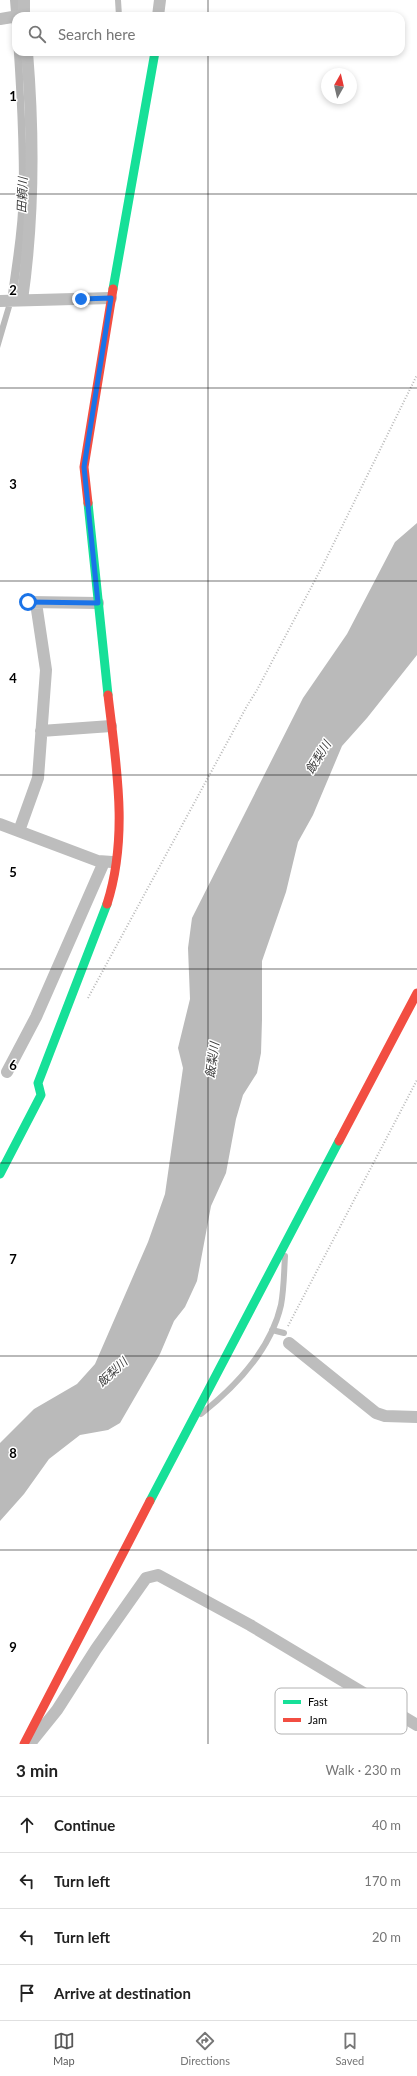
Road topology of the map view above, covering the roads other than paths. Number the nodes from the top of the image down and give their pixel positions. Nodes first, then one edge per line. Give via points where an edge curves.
1 (24, 0) edge
2 (118, 0) edge
3 (160, 0) edge
4 (23, 12) edge
5 (119, 12) edge
6 (158, 12) edge
7 (27, 56) edge
8 (154, 56) edge
9 (111, 298) junction
10 (0, 301) edge
11 (19, 301) junction
12 (98, 603) junction
13 (111, 726) junction
14 (41, 731) junction
15 (0, 824) edge
16 (19, 831) junction
17 (104, 862) junction
18 (117, 862) junction
19 (417, 993) edge
20 (7, 1072) dead end
21 (0, 1174) edge
22 (286, 1243) junction
23 (281, 1334) junction
24 (417, 1417) edge
25 (190, 1423) junction
26 (355, 1688) edge
27 (407, 1719) edge
28 (417, 1725) edge
29 (24, 1744) edge
30 (30, 1744) edge

1 - 4 street
2 - 5 lane
3 - 6 street
7 - 11 street via 32,115 31,228
8 - 9 street
9 - 11 street
9 - 12 street via 84,467
10 - 11 street
12 - 13 street
12 - 14 street via 32,602 46,663
13 - 14 street
13 - 18 street via 120,804
14 - 16 street via 38,778
15 - 16 street
16 - 17 street
17 - 18 street
17 - 20 street via 36,1017
18 - 21 street via 108,903 38,1083 41,1095
19 - 22 street
22 - 23 lane via 280,1305
22 - 25 street
23 - 24 street via 376,1413 385,1416
23 - 25 lane via 215,1403
25 - 29 street
26 - 30 street via 250,1625 158,1575 146,1578 57,1710
27 - 28 street

